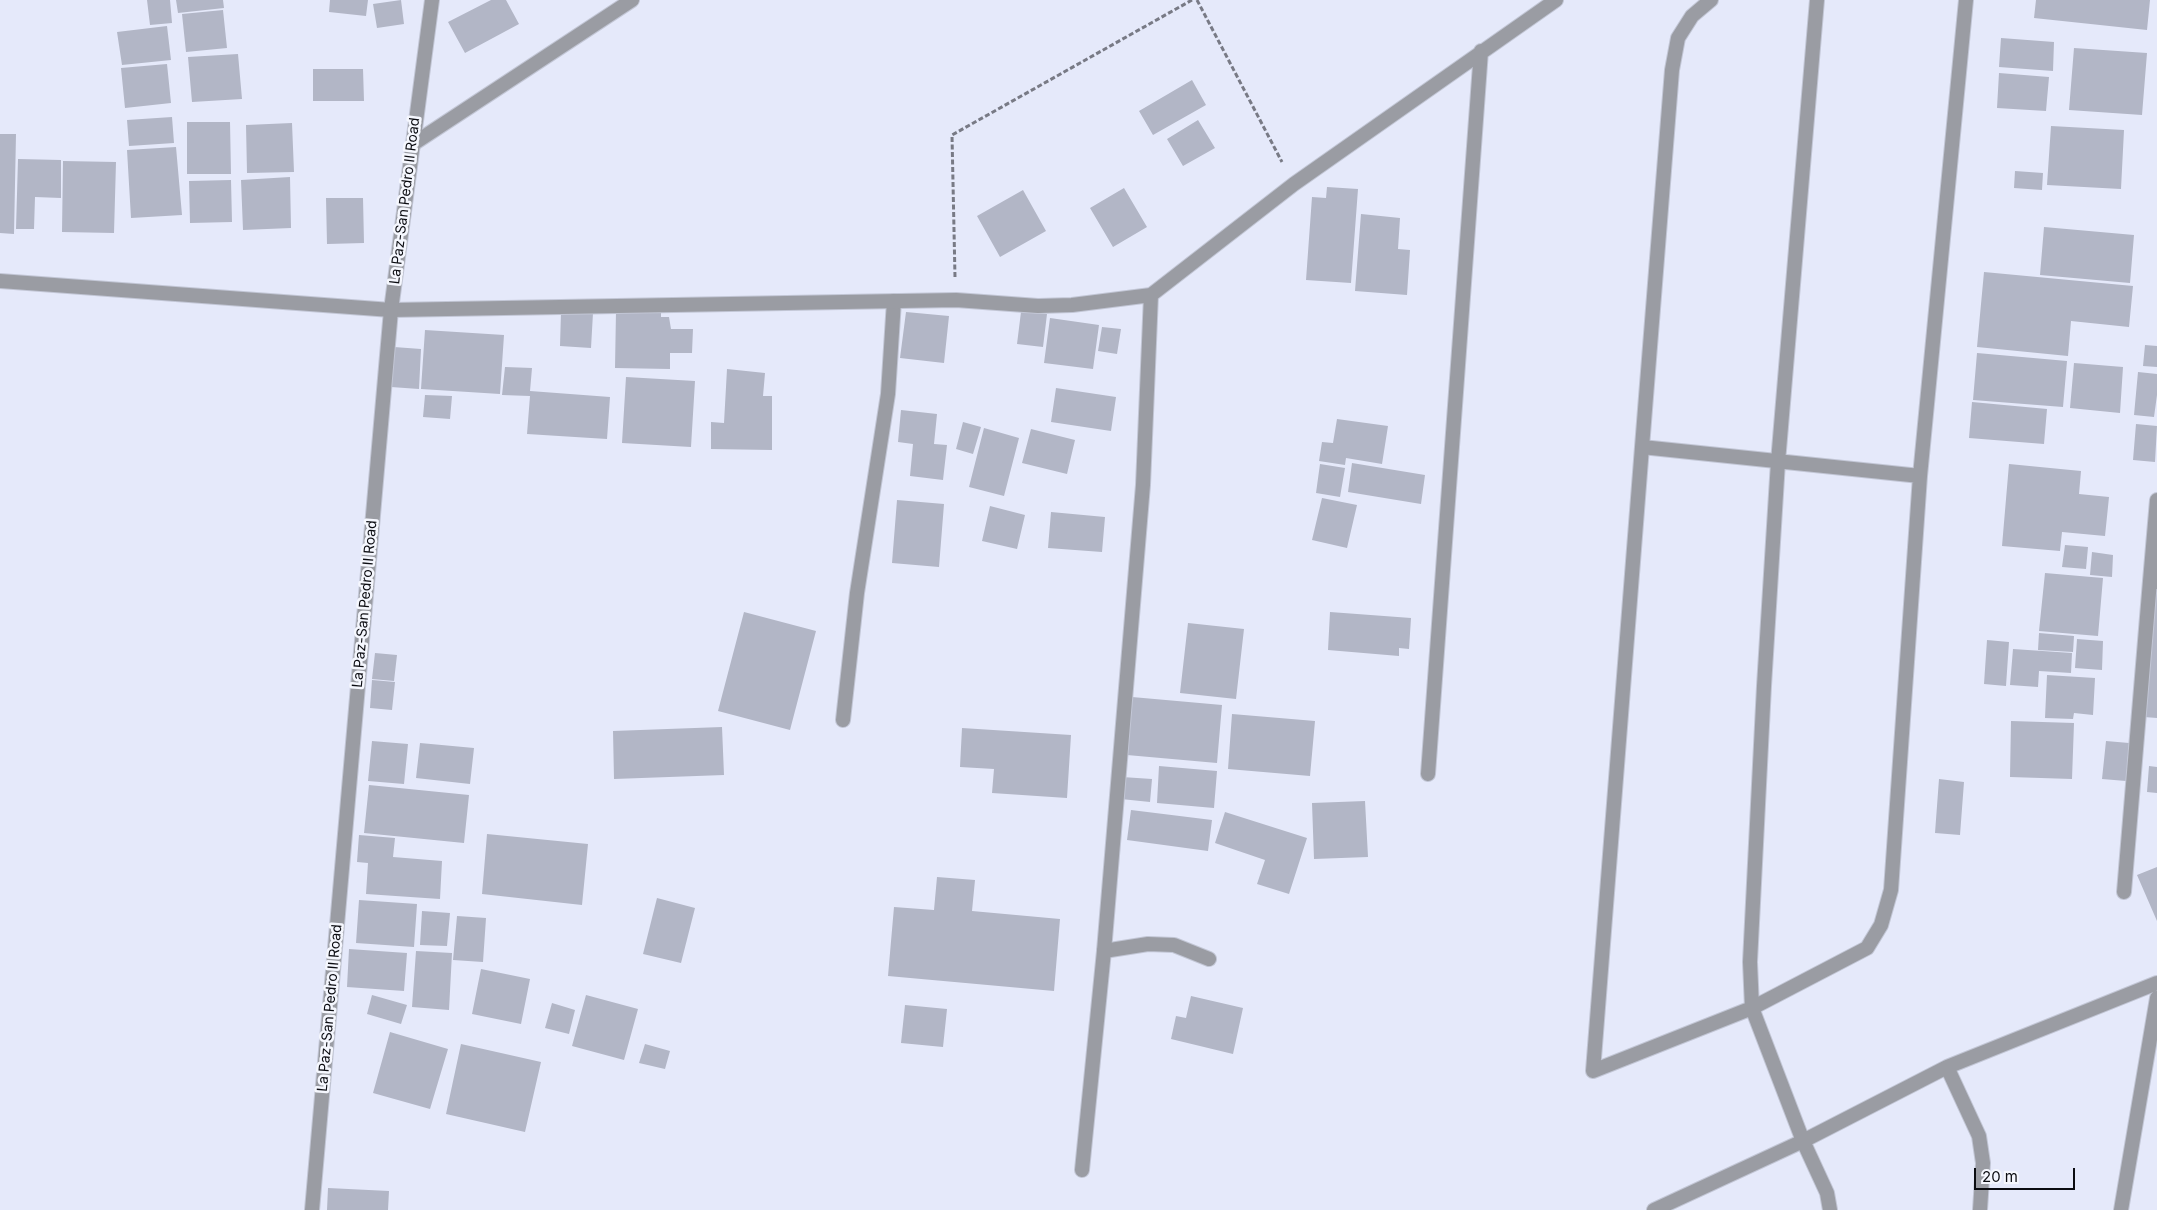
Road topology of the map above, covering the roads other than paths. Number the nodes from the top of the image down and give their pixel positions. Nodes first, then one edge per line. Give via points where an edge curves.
1 (432, 0) edge
2 (632, 0) edge
3 (1556, 0) edge
4 (1711, 0) edge
5 (1818, 0) edge
6 (1966, 0) edge
7 (1481, 51) junction
8 (413, 144) junction
9 (0, 282) edge
10 (1151, 295) junction
11 (894, 301) junction
12 (391, 310) junction
13 (1642, 447) junction
14 (1778, 462) junction
15 (1920, 476) junction
16 (2157, 500) edge
17 (2153, 581) edge
18 (843, 720) dead end
19 (1428, 774) dead end
20 (2124, 892) dead end
21 (1104, 951) junction
22 (1209, 959) dead end
23 (2157, 983) edge
24 (2157, 998) edge
25 (1752, 1008) junction
26 (1947, 1067) junction
27 (1803, 1141) junction
28 (1082, 1170) dead end
29 (312, 1210) edge
30 (1654, 1210) edge
31 (1830, 1210) edge
32 (1980, 1210) edge
33 (2121, 1210) edge

1 - 8 street, La Paz-San Pedro II Road
2 - 8 street
3 - 7 street
4 - 13 street via 1692,16 1678,38 1672,70
5 - 14 street
6 - 15 street
7 - 10 street via 1294,184
7 - 19 street
8 - 12 street, La Paz-San Pedro II Road
9 - 12 street
10 - 11 street via 1055,305 956,300
10 - 21 street via 1143,485
11 - 12 street
11 - 18 street via 888,394 857,592
12 - 29 street, La Paz-San Pedro II Road
13 - 14 street
13 - 25 street via 1593,1071
14 - 15 street
14 - 25 street via 1750,962
15 - 25 street via 1891,890 1881,925 1867,948
16 - 17 street
17 - 20 street
21 - 22 street via 1148,944 1174,945
21 - 28 street
23 - 26 street
24 - 33 street
25 - 27 street
26 - 27 street
26 - 32 street via 1979,1136 1983,1163
27 - 30 street
27 - 31 street via 1827,1192

